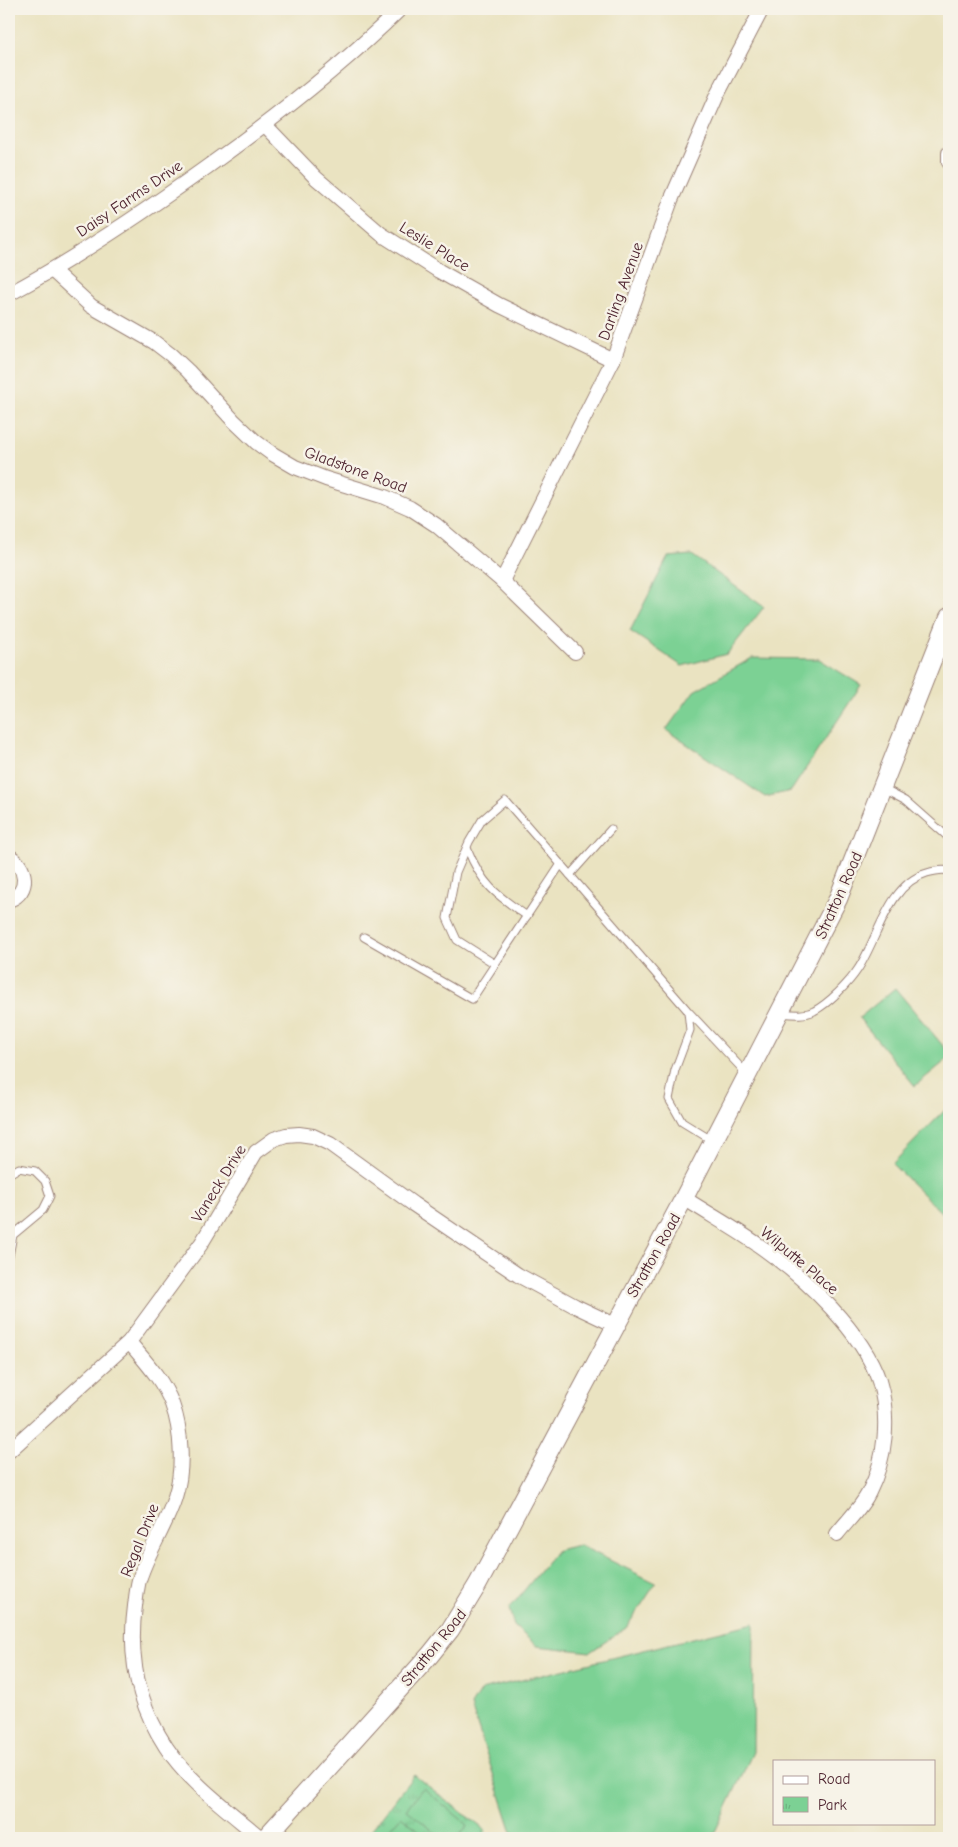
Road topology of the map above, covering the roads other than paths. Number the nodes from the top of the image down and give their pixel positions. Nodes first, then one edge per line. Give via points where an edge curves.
1 (400, 9) edge
2 (762, 9) edge
3 (266, 125) junction
4 (949, 153) edge
5 (949, 162) edge
6 (52, 270) junction
7 (9, 294) edge
8 (613, 360) junction
9 (502, 582) junction
10 (949, 617) edge
11 (575, 652) dead end
12 (883, 788) junction
13 (611, 829) dead end
14 (949, 838) edge
15 (467, 848) junction
16 (9, 856) edge
17 (561, 864) junction
18 (949, 871) edge
19 (570, 874) junction
20 (9, 900) edge
21 (527, 916) junction
22 (364, 937) dead end
23 (495, 964) junction
24 (688, 1012) junction
25 (780, 1013) junction
26 (748, 1075) junction
27 (713, 1141) junction
28 (9, 1174) edge
29 (684, 1198) junction
30 (11, 1232) edge
31 (9, 1256) edge
32 (615, 1325) junction
33 (129, 1342) junction
34 (9, 1452) edge
35 (837, 1534) dead end
36 (261, 1838) edge
37 (265, 1838) edge

1 - 3 street, Daisy Farms Drive via 368,41
2 - 8 street, Darling Avenue via 717,95 671,200
3 - 6 street, Daisy Farms Drive via 139,216
3 - 8 street, Leslie Place via 316,178 381,234 499,304
4 - 5 street
6 - 7 street, Daisy Farms Drive
6 - 9 street, Gladstone Road via 91,306 171,355 232,420 264,448 295,467 385,496 410,508 436,525
8 - 9 street, Darling Avenue
9 - 11 street, Gladstone Road
10 - 12 street, Stratton Road
12 - 14 lane via 906,800
12 - 25 street, Stratton Road via 838,899
13 - 19 lane
15 - 17 lane via 482,820 505,800
15 - 21 lane via 475,868 494,893
15 - 23 lane via 456,872 447,918 457,940
16 - 20 street via 22,867 24,876 20,892
17 - 19 lane
17 - 21 lane
18 - 25 lane via 923,874 902,888 858,970 848,984 829,1000 808,1013
19 - 24 lane
21 - 23 lane
22 - 23 lane via 472,999
24 - 26 lane
24 - 27 lane via 690,1030 674,1070 669,1099 682,1122
25 - 26 street, Stratton Road
26 - 27 street, Stratton Road
27 - 29 street, Stratton Road
28 - 30 lane via 19,1168 35,1171 45,1181 50,1196 43,1210
29 - 32 street, Stratton Road
29 - 35 street, Wilputte Place via 763,1248 803,1280 834,1311 876,1374 885,1426 883,1456 869,1493
30 - 31 lane
32 - 33 street, Vaneck Drive via 518,1275 330,1144 299,1134 274,1139 256,1152 201,1244
32 - 37 street, Stratton Road via 466,1607 412,1675
33 - 34 street, Vaneck Drive
33 - 36 street, Regal Drive via 157,1376 172,1403 178,1430 180,1466 175,1496 139,1581 133,1623 134,1666 144,1704 167,1748 190,1775

